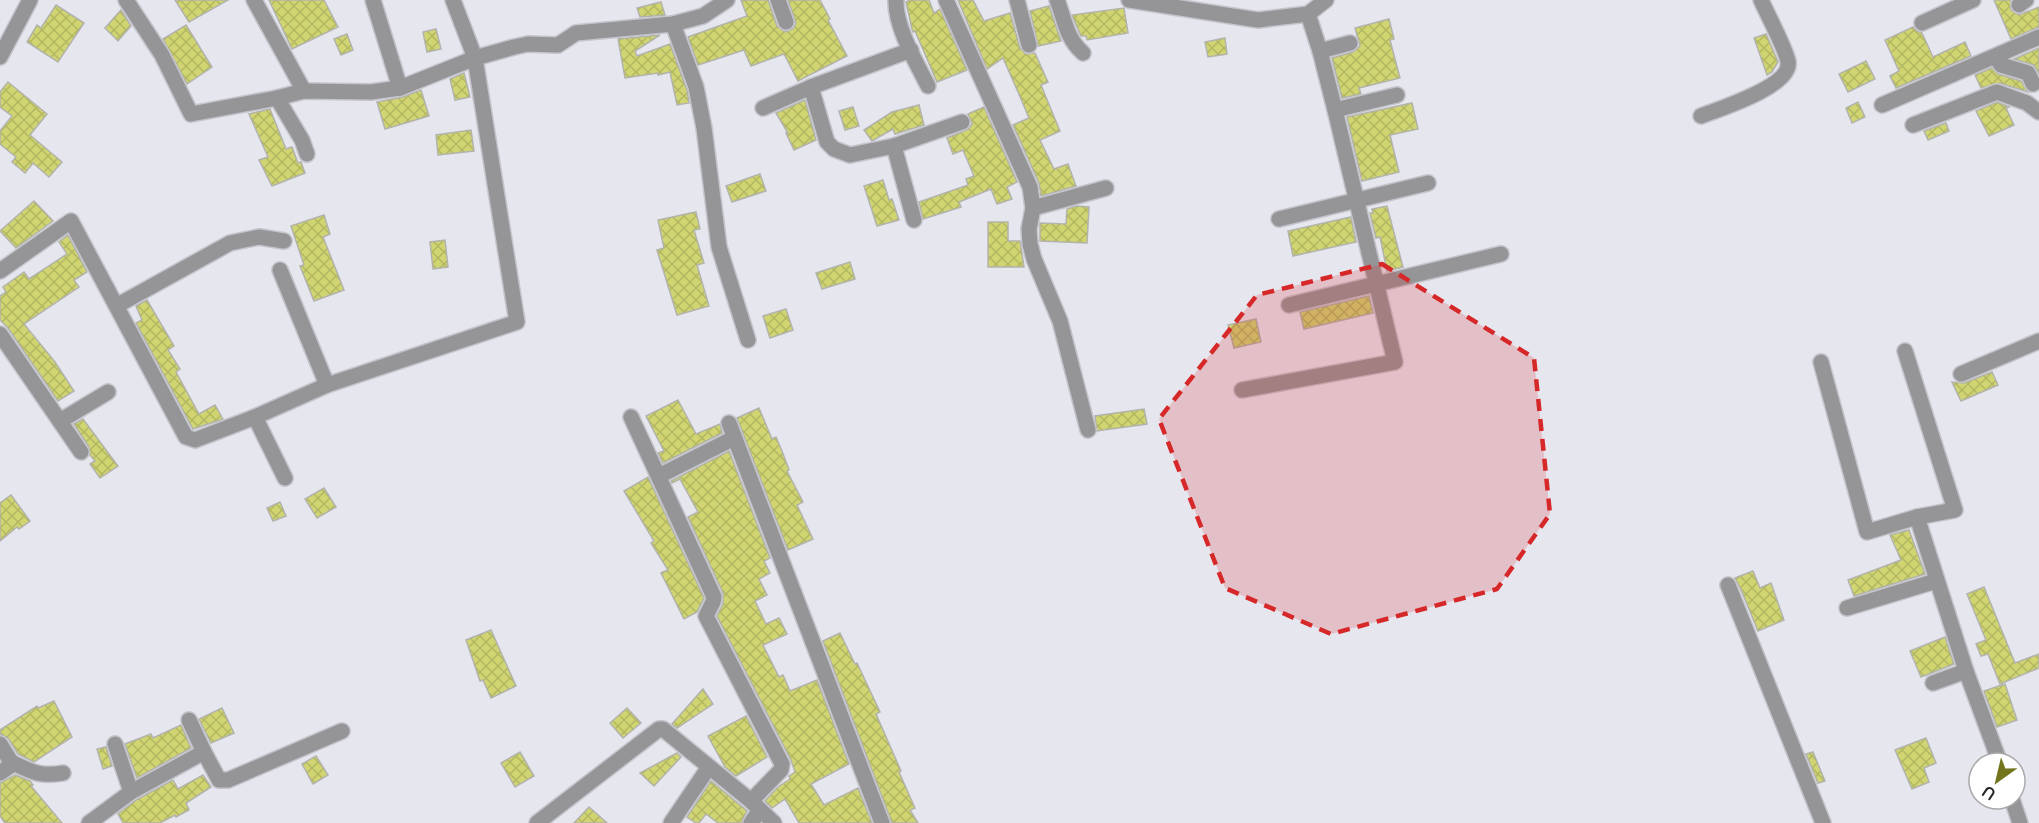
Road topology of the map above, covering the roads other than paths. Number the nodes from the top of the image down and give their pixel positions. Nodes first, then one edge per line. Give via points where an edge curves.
1 (30, 0) edge
2 (126, 0) edge
3 (254, 0) edge
4 (373, 0) edge
5 (453, 0) edge
6 (727, 0) edge
7 (778, 0) edge
8 (896, 0) edge
9 (946, 0) edge
10 (1017, 0) edge
11 (1056, 0) edge
12 (1129, 0) edge
13 (1326, 0) edge
14 (1761, 0) edge
15 (1973, 0) edge
16 (1308, 14) junction
17 (786, 22) dead end
18 (1922, 23) dead end
19 (673, 24) junction
20 (2039, 37) edge
21 (4, 38) edge
22 (1350, 43) dead end
23 (1029, 45) dead end
24 (911, 50) junction
25 (1320, 51) junction
26 (1083, 53) dead end
27 (0, 57) edge
28 (1996, 57) junction
29 (475, 58) junction
30 (2033, 84) dead end
31 (928, 86) dead end
32 (811, 87) junction
33 (400, 88) junction
34 (304, 91) junction
35 (1397, 95) dead end
36 (277, 98) junction
37 (1882, 105) dead end
38 (763, 108) dead end
39 (1335, 110) junction
40 (2039, 112) edge
41 (1701, 116) dead end
42 (962, 122) dead end
43 (1913, 125) dead end
44 (894, 147) junction
45 (307, 154) dead end
46 (1428, 183) dead end
47 (1106, 188) dead end
48 (1357, 200) junction
49 (1033, 208) junction
50 (1279, 219) dead end
51 (914, 220) dead end
52 (284, 241) dead end
53 (1501, 254) dead end
54 (280, 270) dead end
55 (0, 271) edge
56 (1378, 283) junction
57 (1289, 304) dead end
58 (117, 305) junction
59 (0, 334) edge
60 (748, 340) dead end
61 (2039, 341) edge
62 (1905, 351) dead end
63 (1821, 362) dead end
64 (1961, 374) dead end
65 (327, 385) junction
66 (1242, 390) dead end
67 (108, 392) dead end
68 (255, 417) junction
69 (631, 417) dead end
70 (60, 421) junction
71 (1088, 430) dead end
72 (81, 452) dead end
73 (659, 476) junction
74 (285, 478) dead end
75 (1917, 518) junction
76 (1936, 581) junction
77 (1728, 585) dead end
78 (1847, 608) dead end
79 (1966, 671) junction
80 (1933, 682) dead end
81 (189, 720) dead end
82 (342, 730) dead end
83 (0, 744) edge
84 (116, 744) dead end
85 (1996, 751) edge
86 (204, 752) junction
87 (709, 767) junction
88 (6, 768) edge
89 (63, 773) dead end
90 (131, 792) junction
91 (756, 806) junction
92 (89, 823) edge
93 (537, 823) edge
94 (671, 823) edge
95 (750, 823) edge
96 (774, 823) edge
97 (882, 823) edge
98 (1823, 823) edge

1 - 21 street
2 - 36 street via 162,56 191,114
3 - 34 street
4 - 33 street
5 - 29 street
6 - 19 street via 703,16
7 - 17 street
8 - 24 street via 896,11
9 - 49 street via 1030,187
10 - 23 street
11 - 26 street via 1070,39
12 - 16 street via 1258,20
13 - 16 street
14 - 41 street via 1788,60 1786,72 1775,83 1747,98
15 - 18 street
16 - 25 street
19 - 29 street via 576,33 558,45 528,44
19 - 60 street via 696,87 719,247
20 - 28 street
21 - 27 street
22 - 25 street
24 - 31 street
24 - 32 street
25 - 39 street
28 - 30 street via 2001,65 2028,73
28 - 37 street
29 - 33 street
29 - 65 street via 517,322
32 - 38 street
32 - 44 street via 827,142 834,149 850,155
33 - 34 street via 371,92
34 - 36 street
35 - 39 street
36 - 45 street
39 - 48 street
40 - 43 street via 1997,92
42 - 44 street
44 - 51 street
46 - 48 street
47 - 49 street
48 - 50 street
48 - 56 street
49 - 71 street via 1030,244 1060,321
52 - 58 street via 259,237 230,243
53 - 56 street
54 - 65 street
55 - 58 street via 71,221
56 - 57 street
56 - 66 street via 1395,362
58 - 68 street via 186,437 195,440
59 - 70 street
61 - 64 street
62 - 75 street via 1955,510
63 - 75 street via 1868,532
65 - 68 street
67 - 70 street
68 - 74 street
69 - 73 street
70 - 72 street
73 - 91 street via 714,597 706,616 782,764 782,770
73 - 97 street via 732,430
75 - 76 street
76 - 78 street
76 - 79 street
77 - 98 street
79 - 80 street
79 - 85 street
81 - 86 street
82 - 86 street via 228,780 219,780
83 - 88 street
84 - 90 street
86 - 90 street
87 - 91 street
87 - 93 street via 666,730 659,729
87 - 94 street
88 - 89 street via 46,776
90 - 92 street
91 - 95 street
91 - 96 street

